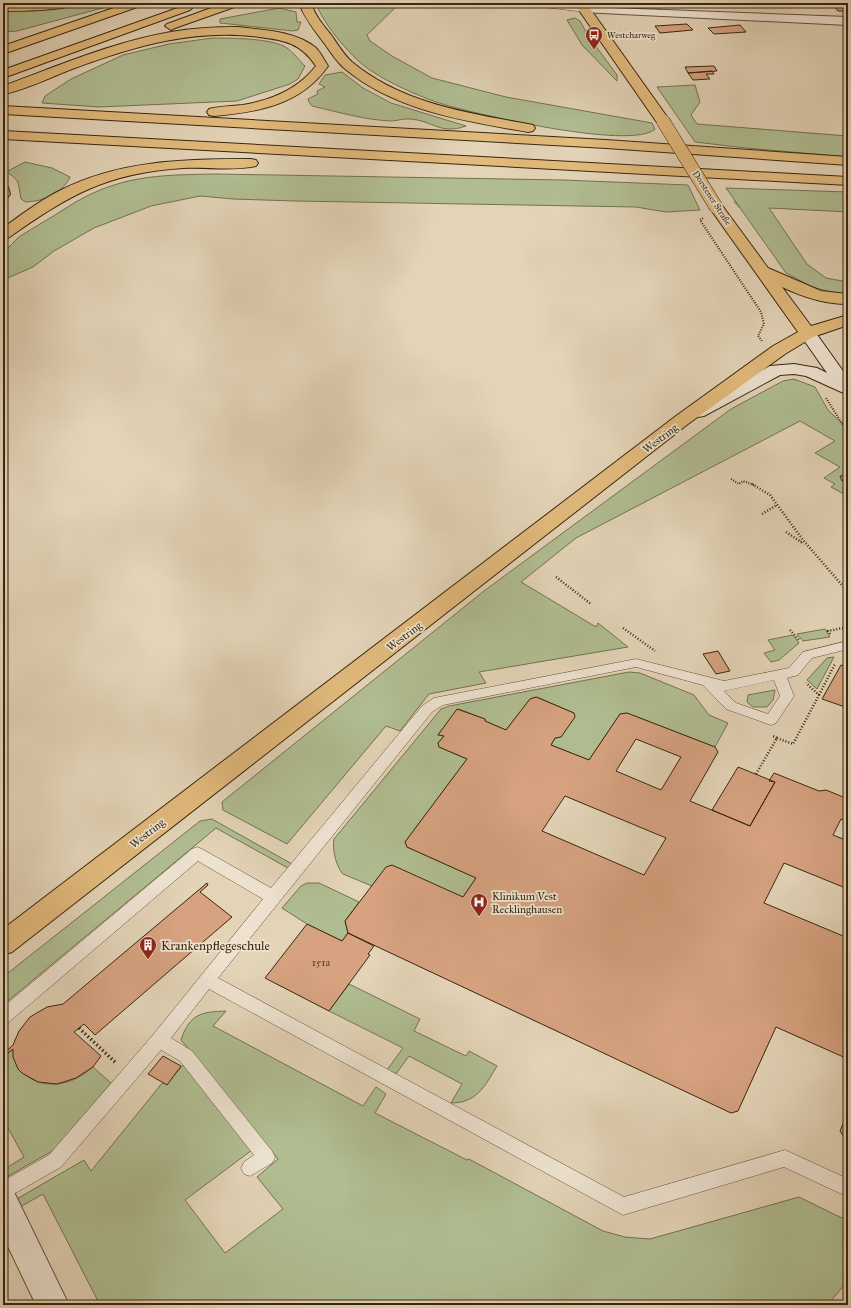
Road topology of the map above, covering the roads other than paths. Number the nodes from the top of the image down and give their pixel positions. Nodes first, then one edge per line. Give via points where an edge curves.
1 (70, 3) edge
2 (139, 3) edge
3 (172, 3) edge
4 (201, 3) edge
5 (236, 3) edge
6 (305, 3) edge
7 (527, 3) edge
8 (582, 7) edge
9 (3, 8) edge
10 (848, 21) edge
11 (3, 50) edge
12 (3, 64) edge
13 (3, 75) edge
14 (4, 90) edge
15 (3, 110) edge
16 (115, 117) junction
17 (3, 123) edge
18 (3, 135) edge
19 (745, 154) junction
20 (131, 157) dead end
21 (848, 161) edge
22 (294, 164) dead end
23 (848, 169) edge
24 (674, 173) junction
25 (848, 181) edge
26 (3, 190) edge
27 (3, 194) edge
28 (3, 235) edge
29 (762, 270) junction
30 (848, 299) edge
31 (848, 320) edge
32 (807, 333) junction
33 (848, 389) edge
34 (682, 420) junction
35 (848, 645) edge
36 (779, 675) junction
37 (708, 683) junction
38 (273, 897) junction
39 (3, 944) edge
40 (207, 980) junction
41 (3, 1017) edge
42 (159, 1040) junction
43 (250, 1168) dead end
44 (848, 1188) edge
45 (3, 1191) edge
46 (3, 1202) edge
47 (53, 1305) edge

1 - 9 main road
2 - 11 main road
3 - 12 main road
4 - 13 main road
5 - 14 main road via 99,52
6 - 19 main road via 313,19 347,64 384,88 429,106 552,132 714,148
7 - 8 lane
8 - 10 street
8 - 29 main road, Dorstener Straße, bridge via 663,121 716,207
14 - 16 main road via 148,40 215,30 263,33 288,39 312,52 322,66 315,78 304,87 267,103 220,112
15 - 16 main road
16 - 19 main road
17 - 23 main road
18 - 24 main road
19 - 21 main road
20 - 28 main road via 258,163 183,163 123,172 74,189
22 - 24 main road via 582,173
24 - 25 main road
26 - 27 main road
29 - 30 main road via 815,295
29 - 32 main road, Dorstener Straße
31 - 32 main road, Westring
32 - 33 street, Dorstener Straße
32 - 34 main road, Westring via 779,350
33 - 34 street, Dorstener Straße via 811,372 794,369 776,370
34 - 39 main road, Westring
35 - 36 lane via 808,655 793,672
36 - 37 lane via 724,686
36 - 37 lane via 787,696 771,720 732,706
37 - 38 lane via 636,663 439,701 427,709
38 - 40 lane
38 - 41 lane via 197,853
40 - 42 lane
40 - 44 lane via 623,1206 785,1158
42 - 43 lane via 186,1056 266,1157
42 - 45 lane via 55,1161
46 - 47 street

